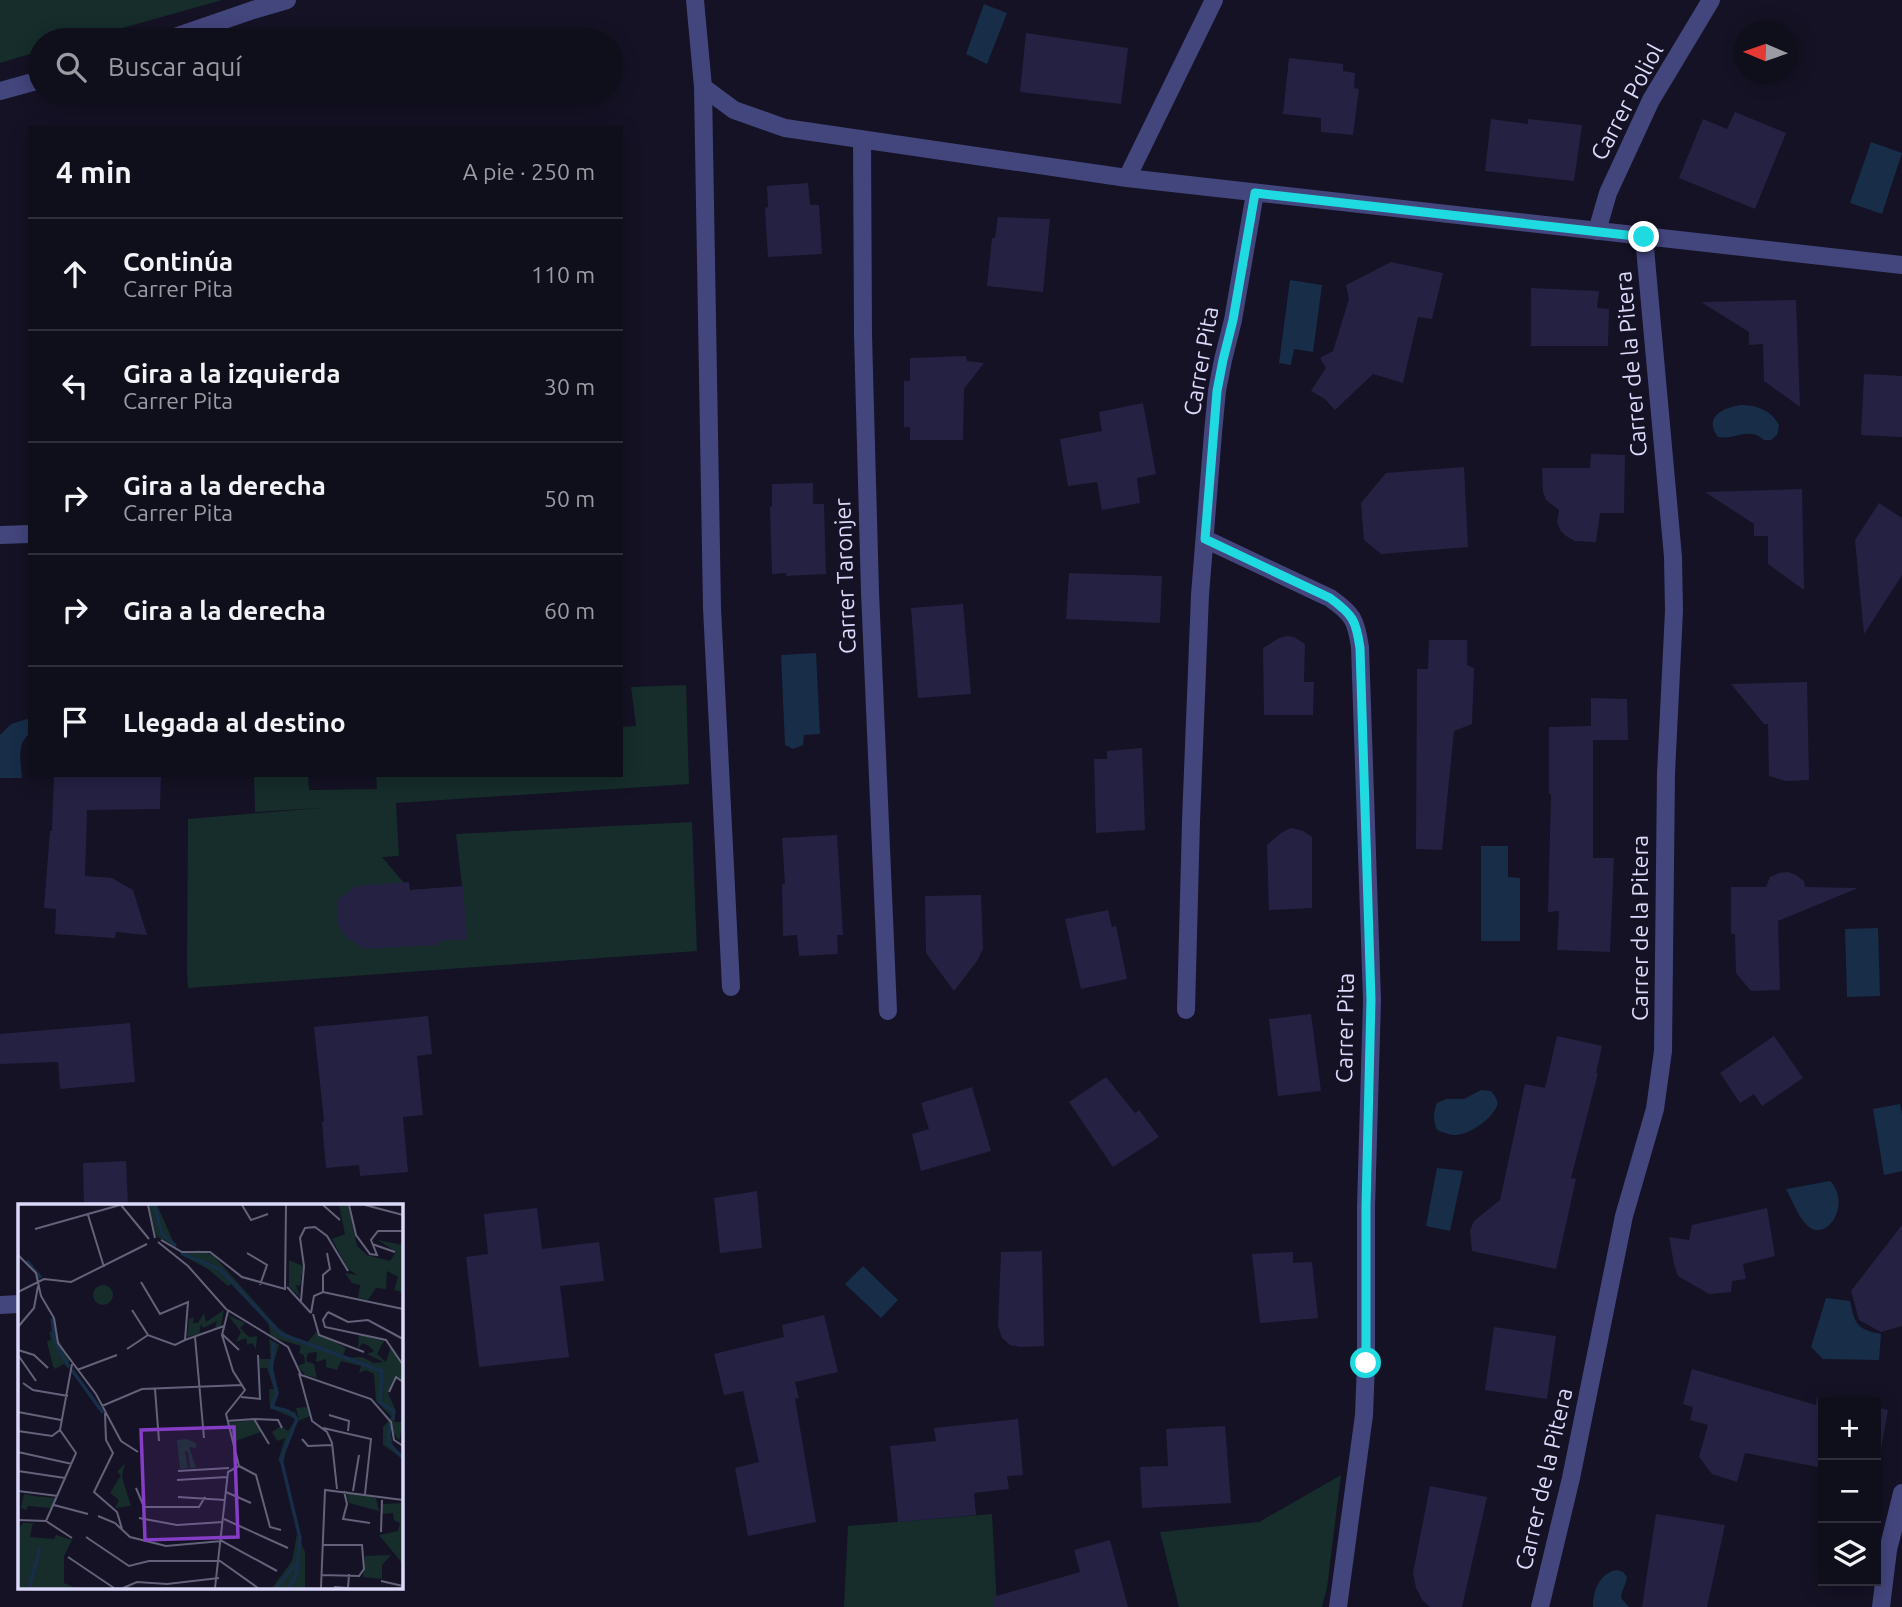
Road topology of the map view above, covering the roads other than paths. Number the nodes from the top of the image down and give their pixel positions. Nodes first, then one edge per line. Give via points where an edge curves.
1 (287, 0) edge
2 (695, 0) edge
3 (1214, 0) edge
4 (1711, 0) edge
5 (201, 28) edge
6 (28, 83) edge
7 (703, 87) junction
8 (0, 91) edge
9 (862, 139) junction
10 (1127, 178) junction
11 (1255, 193) junction
12 (1597, 230) junction
13 (1644, 237) junction
14 (1902, 265) edge
15 (28, 534) edge
16 (0, 535) edge
17 (1205, 539) junction
18 (730, 987) dead end
19 (1186, 1010) dead end
20 (888, 1011) dead end
21 (18, 1304) edge
22 (0, 1305) edge
23 (1902, 1493) edge
24 (1338, 1607) edge
25 (1539, 1607) edge
26 (1881, 1607) edge

1 - 5 street
2 - 7 street
3 - 10 street
4 - 12 street, Carrer Poliol via 1651,100 1608,193
6 - 8 street
7 - 9 street via 734,110 754,118 785,128
7 - 18 street via 712,621
9 - 10 street
9 - 20 street, Carrer Taronjer via 870,592
10 - 11 street
11 - 12 street
11 - 17 street, Carrer Pita via 1217,391
12 - 13 street
13 - 14 street
13 - 25 street, Carrer de la Pitera via 1673,557 1663,1051 1655,1108 1624,1216 1571,1478
15 - 16 street
17 - 19 street, Carrer Pita
17 - 24 street, Carrer Pita via 1330,598 1353,618 1358,631 1371,1000 1366,1363 1364,1415
21 - 22 street
23 - 26 street

